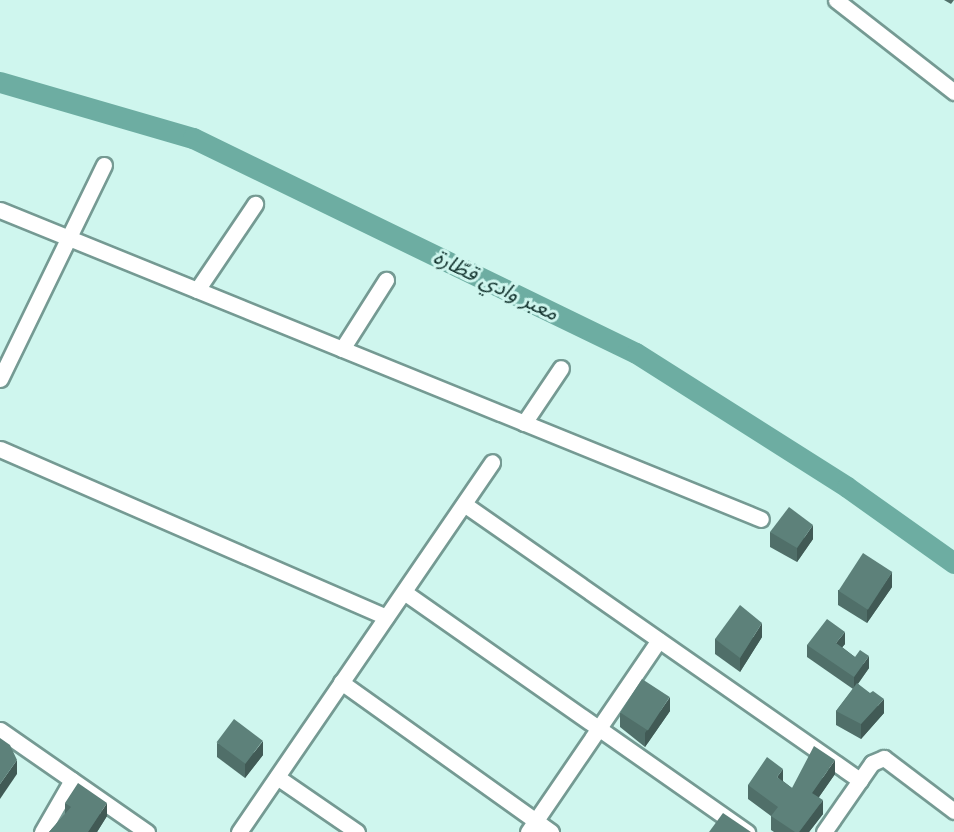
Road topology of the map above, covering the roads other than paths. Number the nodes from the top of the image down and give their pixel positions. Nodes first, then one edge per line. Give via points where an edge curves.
1 (836, 0) edge
2 (954, 92) edge
3 (104, 165) dead end
4 (255, 204) dead end
5 (0, 210) edge
6 (70, 238) junction
7 (386, 280) dead end
8 (196, 290) junction
9 (342, 349) junction
10 (561, 368) dead end
11 (0, 379) edge
12 (524, 423) junction
13 (0, 449) edge
14 (492, 462) dead end
15 (464, 504) junction
16 (761, 519) dead end
17 (404, 592) junction
18 (387, 617) junction
19 (659, 640) junction
20 (341, 682) junction
21 (599, 728) junction
22 (0, 730) edge
23 (277, 777) junction
24 (72, 780) junction
25 (860, 780) junction
26 (954, 811) edge
27 (532, 826) edge
28 (829, 830) edge
29 (42, 832) edge
30 (147, 832) edge
31 (239, 832) edge
32 (357, 832) edge
33 (551, 832) edge
34 (747, 832) edge

1 - 2 street
3 - 6 street
4 - 8 street
5 - 6 street
6 - 8 street
6 - 11 street
7 - 9 street
8 - 9 street
9 - 12 street
10 - 12 street
12 - 16 street
13 - 18 street
14 - 15 street
15 - 17 street
15 - 19 street
17 - 18 street
17 - 21 street
18 - 20 street
19 - 21 street
19 - 25 street
20 - 23 street
20 - 27 street
21 - 27 street
21 - 34 street
22 - 24 street
23 - 31 street
23 - 32 street
24 - 29 street
24 - 30 street
25 - 26 street via 872,763 888,759
25 - 28 street
27 - 33 street

